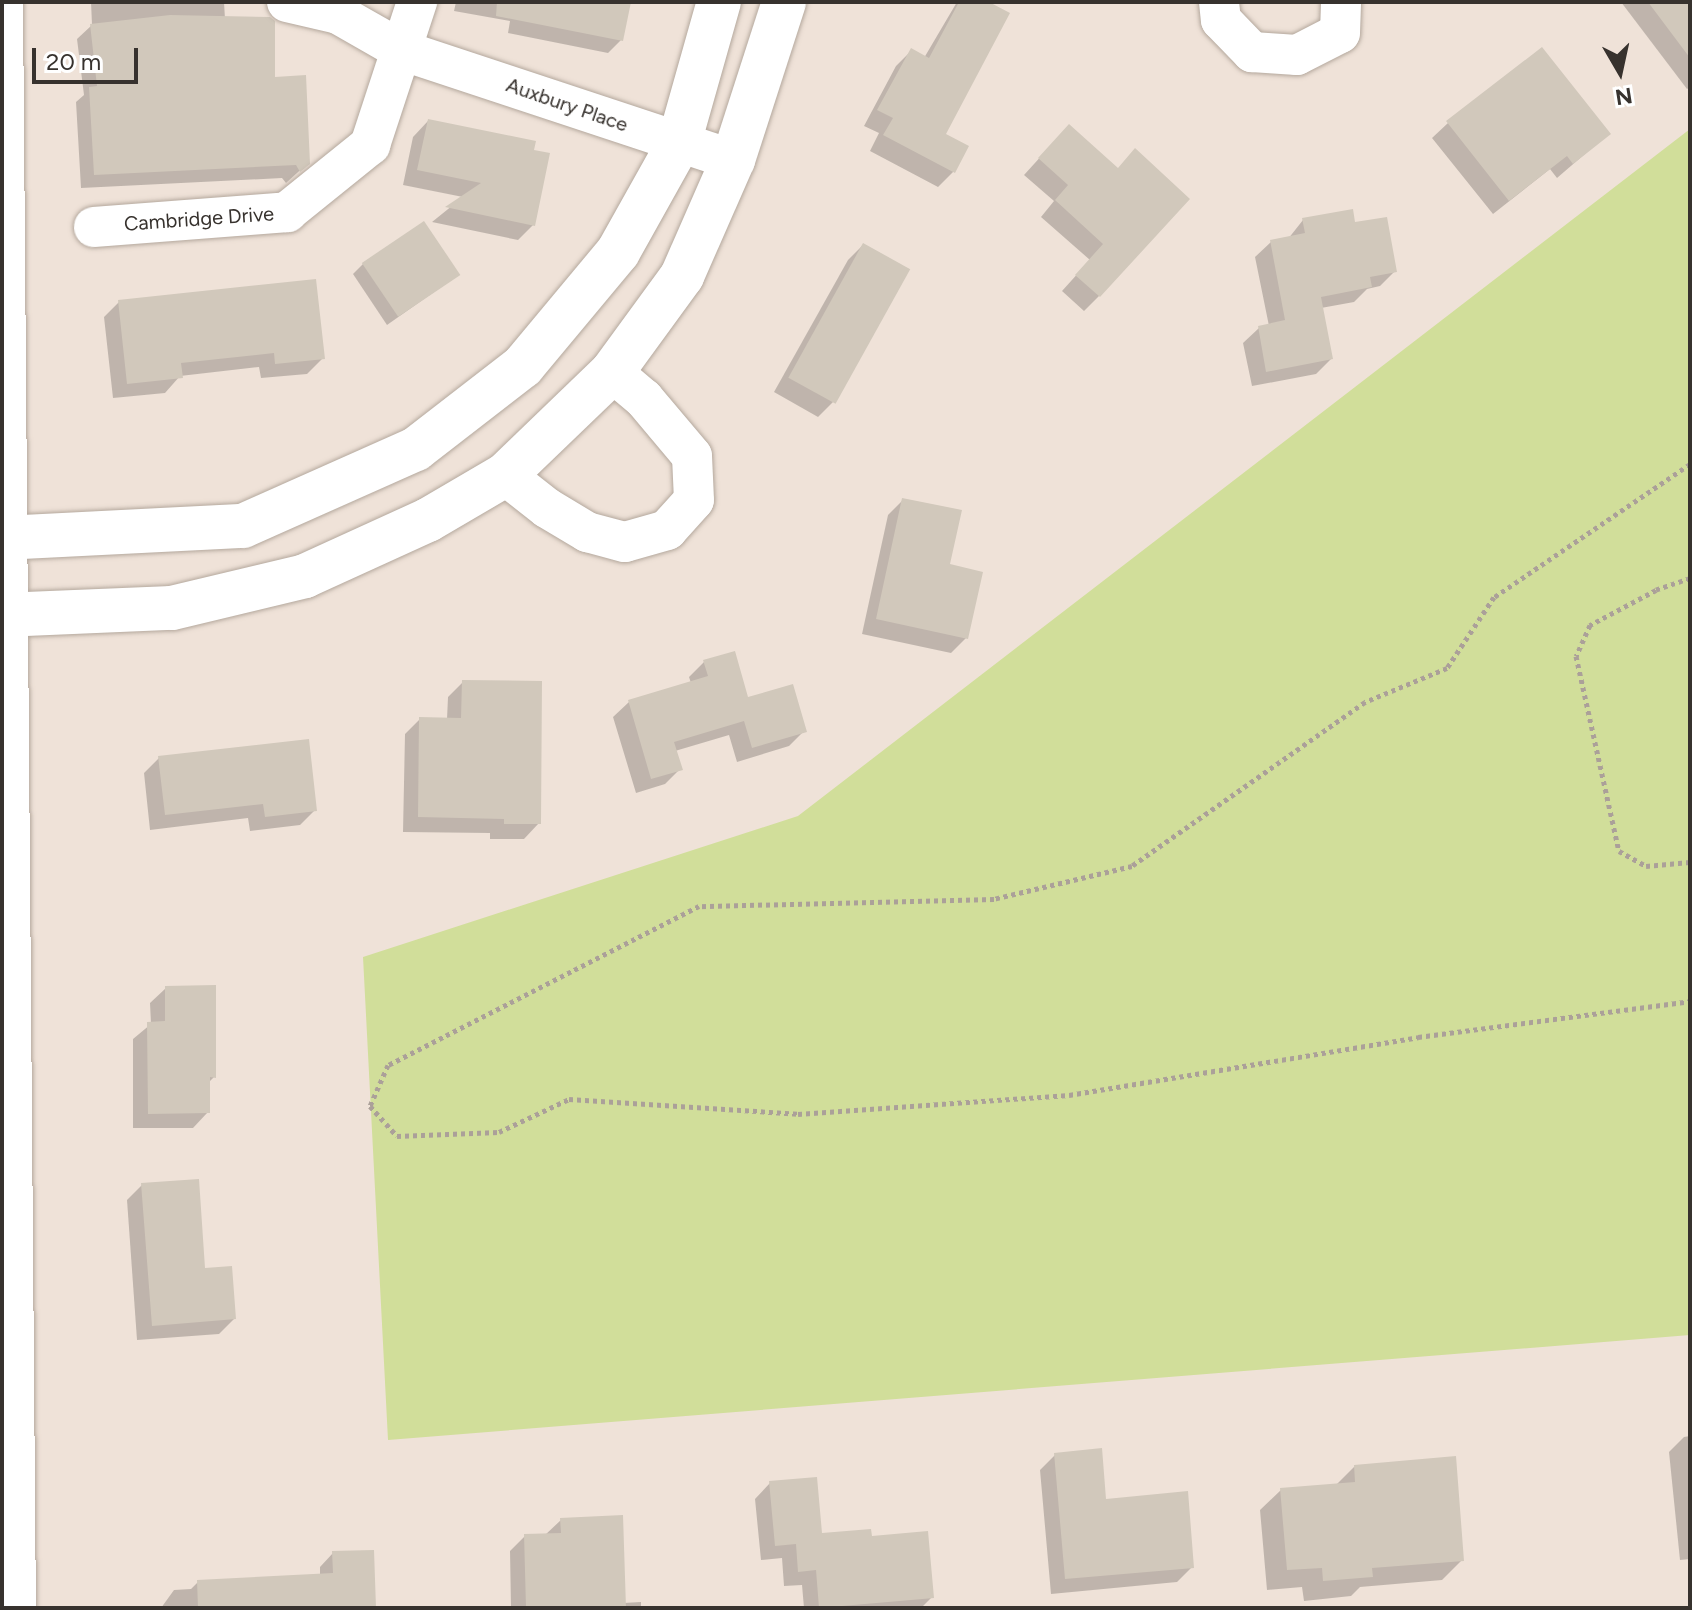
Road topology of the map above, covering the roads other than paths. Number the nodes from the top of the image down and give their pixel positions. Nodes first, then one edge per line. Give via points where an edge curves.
1 (3, 2) edge
2 (287, 2) edge
3 (417, 2) edge
4 (719, 2) edge
5 (784, 2) edge
6 (1219, 2) edge
7 (1341, 2) edge
8 (401, 50) junction
9 (679, 143) junction
10 (733, 160) junction
11 (94, 227) dead end
12 (612, 372) junction
13 (505, 475) junction
14 (6, 538) edge
15 (6, 615) edge
16 (7, 1172) edge
17 (16, 1608) edge

1 - 14 street
2 - 8 street, Auxbury Place via 338,14
3 - 8 street, Cambridge Drive
4 - 9 main road
5 - 10 main road
6 - 7 street via 1221,20 1252,52 1297,55 1340,33
8 - 9 street, Auxbury Place
8 - 11 street, Cambridge Drive via 370,145 287,212
9 - 10 street, Auxbury Place
9 - 14 main road via 618,252 523,366 416,449 243,526
10 - 12 main road via 682,276
12 - 13 main road
12 - 13 street via 644,399 692,456 694,500 667,530 625,542 587,532
13 - 15 main road via 428,520 305,576 172,608
14 - 15 street
15 - 16 street
16 - 17 street

